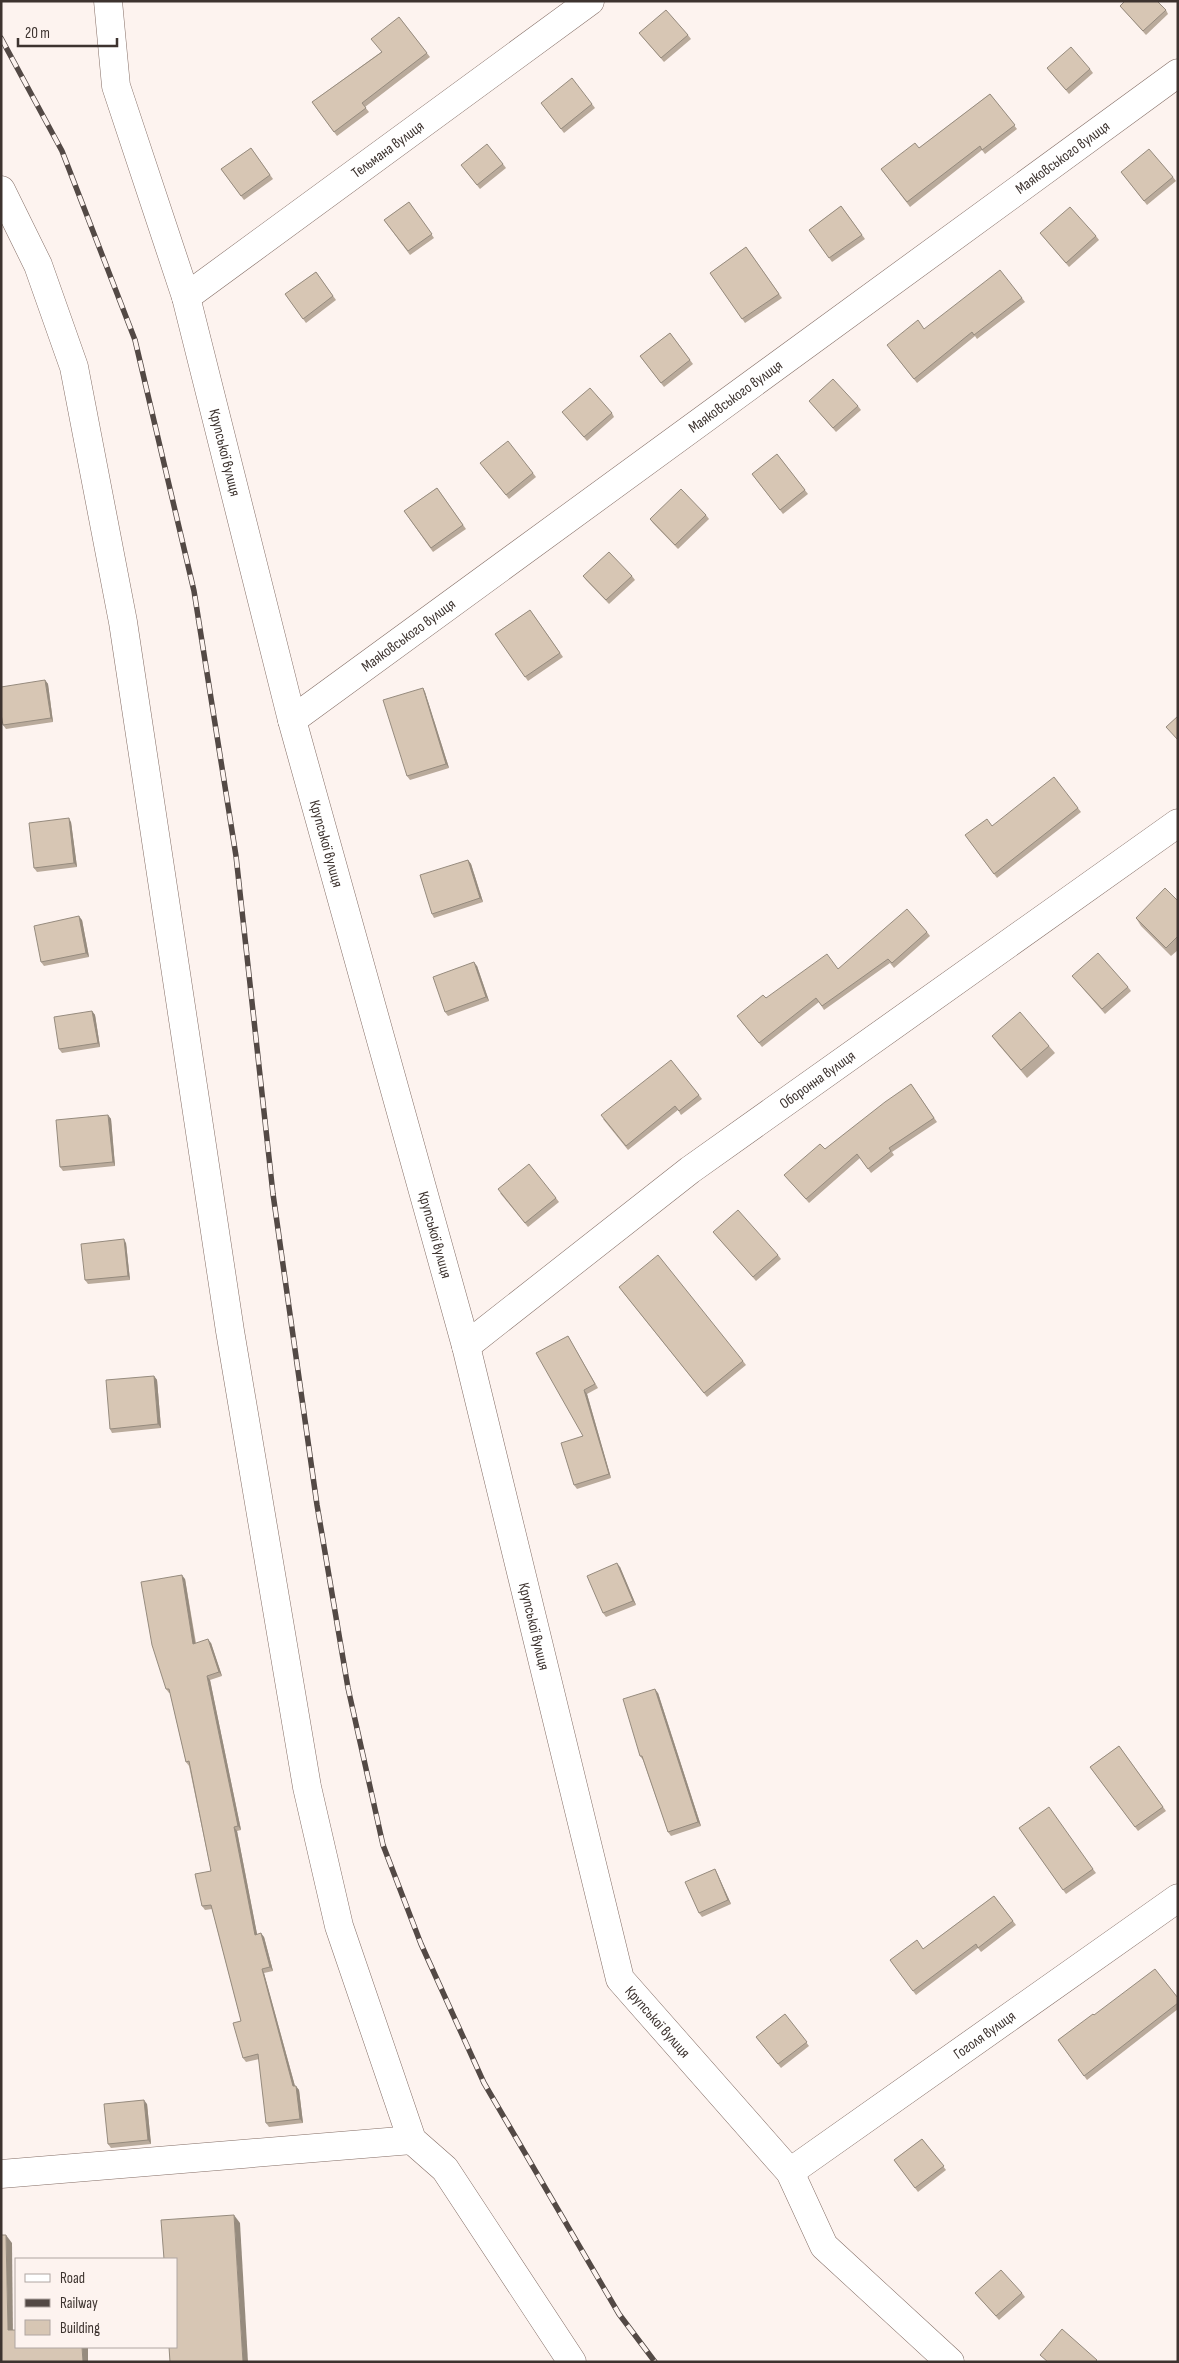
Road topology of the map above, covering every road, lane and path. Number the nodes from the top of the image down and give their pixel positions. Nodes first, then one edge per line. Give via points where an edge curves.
1 (108, 1) edge
2 (590, 1) edge
3 (1178, 73) edge
4 (1, 190) edge
5 (186, 297) junction
6 (292, 720) junction
7 (1178, 823) edge
8 (466, 1346) junction
9 (1178, 1898) edge
10 (412, 2140) junction
11 (790, 2172) junction
12 (1, 2174) edge
13 (572, 2362) edge
14 (950, 2362) edge

1 - 5 street, Крупської вулиця via 116,86
2 - 5 street, Тельмана вулиця
3 - 6 street, Маяковського вулиця
4 - 10 street via 38,264 74,367 123,622 230,1331 307,1787 339,1926
5 - 6 street, Крупської вулиця
6 - 8 street, Крупської вулиця
7 - 8 street, Оборонна вулиця via 690,1170
8 - 11 street, Крупської вулиця via 620,1979
9 - 11 street, Гоголя вулиця
10 - 12 street
10 - 13 street via 445,2169
11 - 14 street, Крупської вулиця via 824,2246

